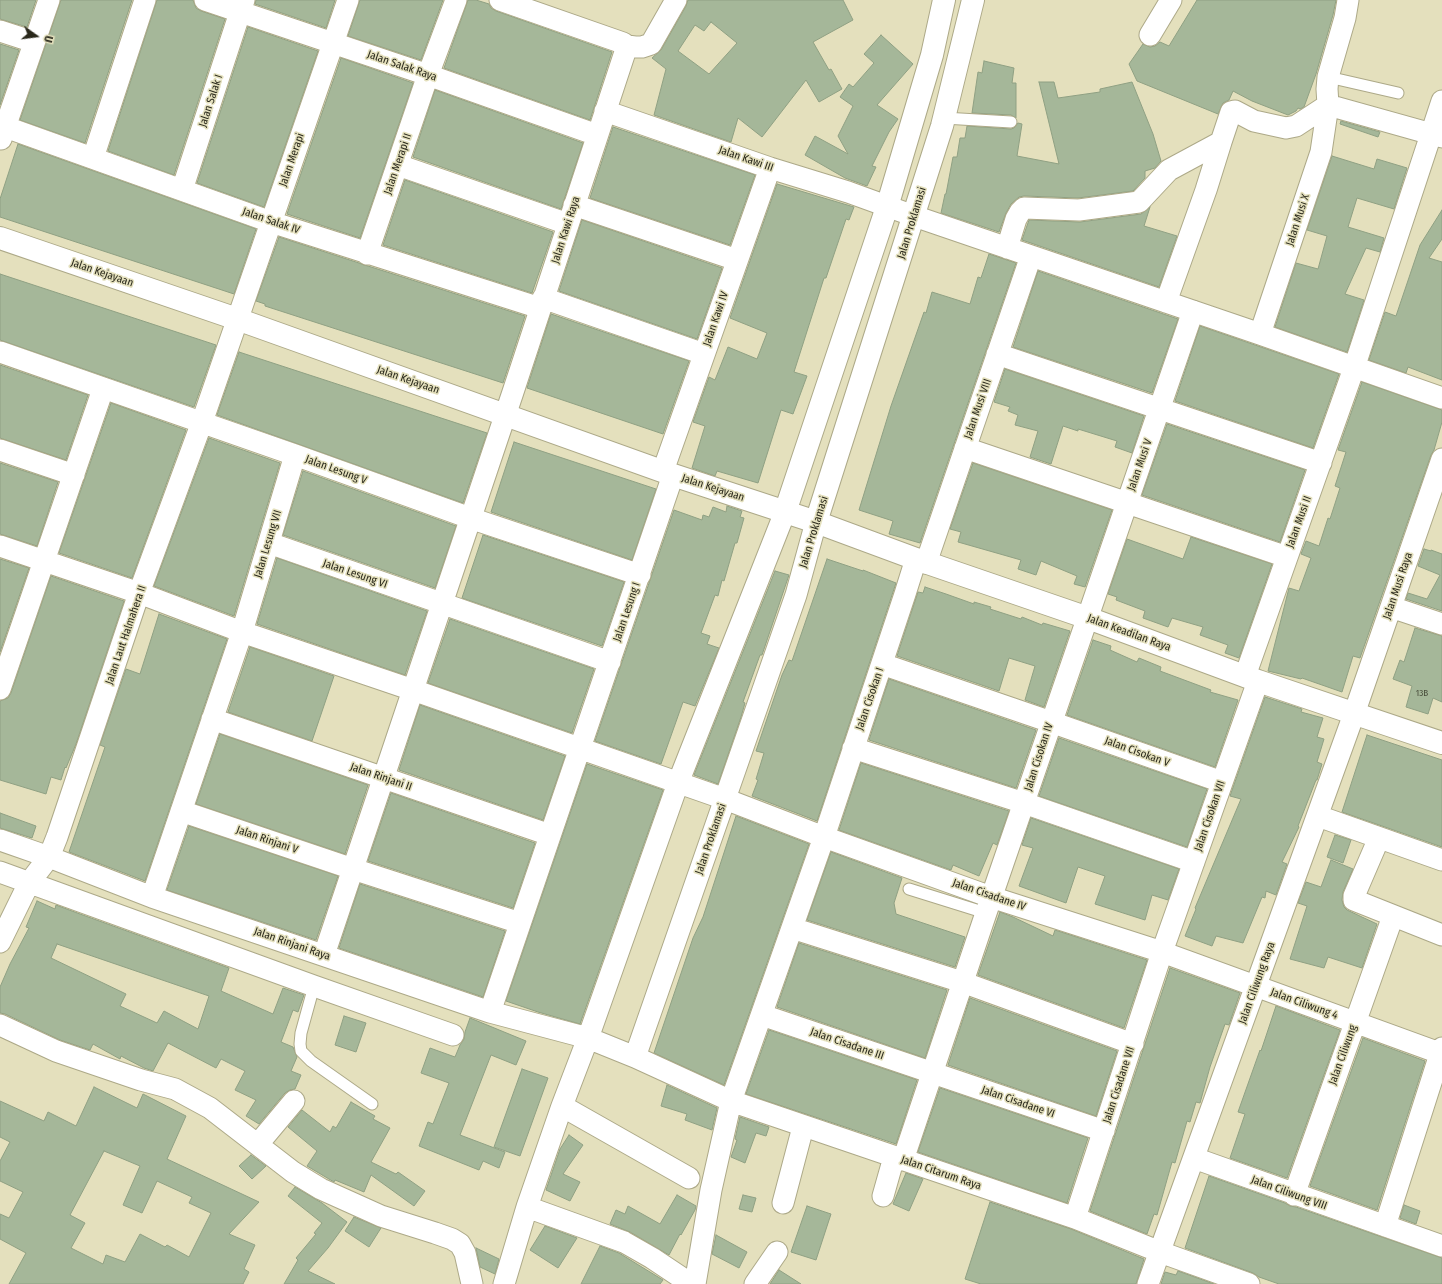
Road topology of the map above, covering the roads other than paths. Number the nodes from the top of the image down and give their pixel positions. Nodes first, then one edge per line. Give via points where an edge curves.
1 (49, 0) edge
2 (145, 0) edge
3 (205, 0) edge
4 (348, 0) edge
5 (456, 0) edge
6 (676, 0) edge
7 (944, 0) edge
8 (973, 0) edge
9 (1171, 0) edge
10 (1348, 0) edge
11 (511, 2) edge
12 (242, 6) edge
13 (0, 31) edge
14 (1150, 36) dead end
15 (34, 42) junction
16 (333, 43) junction
17 (627, 46) junction
18 (428, 75) junction
19 (1328, 76) junction
20 (1398, 93) dead end
21 (1442, 101) edge
22 (1328, 105) junction
23 (605, 111) junction
24 (944, 118) junction
25 (1011, 122) dead end
26 (2, 131) edge
27 (597, 135) junction
28 (1437, 135) edge
29 (1221, 142) junction
30 (93, 158) junction
31 (398, 165) junction
32 (770, 168) junction
33 (182, 190) junction
34 (887, 207) junction
35 (571, 215) junction
36 (914, 216) junction
37 (271, 222) junction
38 (0, 238) edge
39 (1006, 248) junction
40 (367, 254) junction
41 (1031, 256) junction
42 (737, 260) junction
43 (1166, 302) junction
44 (542, 304) junction
45 (1193, 311) junction
46 (237, 320) junction
47 (1260, 334) junction
48 (0, 352) edge
49 (704, 354) junction
50 (997, 354) junction
51 (1354, 368) junction
52 (103, 389) junction
53 (1442, 398) edge
54 (1160, 408) junction
55 (505, 414) junction
56 (202, 422) junction
57 (965, 448) junction
58 (0, 450) edge
59 (295, 455) junction
60 (1442, 459) edge
61 (1320, 463) junction
62 (668, 473) junction
63 (74, 475) junction
64 (1127, 503) junction
65 (785, 512) junction
66 (470, 518) junction
67 (816, 522) junction
68 (269, 543) junction
69 (0, 546) edge
70 (1287, 556) junction
71 (44, 561) junction
72 (921, 561) junction
73 (640, 575) junction
74 (139, 593) junction
75 (442, 604) junction
76 (1391, 607) junction
77 (1088, 618) junction
78 (1442, 624) edge
79 (242, 632) junction
80 (7, 645) edge
81 (610, 662) junction
82 (882, 664) junction
83 (1251, 678) junction
84 (0, 689) edge
85 (413, 690) junction
86 (1354, 714) junction
87 (212, 719) junction
88 (1051, 722) junction
89 (1442, 743) edge
90 (580, 748) junction
91 (853, 748) junction
92 (383, 778) junction
93 (1222, 782) junction
94 (678, 783) junction
95 (725, 800) junction
96 (1024, 803) junction
97 (181, 811) junction
98 (1318, 816) junction
99 (550, 835) junction
100 (824, 837) junction
101 (1379, 838) junction
102 (0, 840) edge
103 (49, 857) junction
104 (1442, 860) edge
105 (1194, 862) junction
106 (353, 869) junction
107 (0, 872) edge
108 (29, 883) junction
109 (909, 890) dead end
110 (152, 897) junction
111 (989, 905) junction
112 (1393, 916) junction
113 (520, 923) junction
114 (792, 928) junction
115 (1442, 935) edge
116 (0, 942) edge
117 (1162, 952) junction
118 (324, 955) junction
119 (962, 982) junction
120 (314, 986) junction
121 (1256, 986) junction
122 (490, 1012) junction
123 (762, 1015) junction
124 (1355, 1022) junction
125 (0, 1025) edge
126 (453, 1035) dead end
127 (588, 1038) junction
128 (1133, 1044) junction
129 (1441, 1052) edge
130 (635, 1057) junction
131 (932, 1073) junction
132 (294, 1101) dead end
133 (731, 1101) junction
134 (372, 1104) dead end
135 (562, 1106) junction
136 (804, 1126) junction
137 (1104, 1131) junction
138 (258, 1144) junction
139 (898, 1158) junction
140 (1194, 1158) junction
141 (689, 1178) dead end
142 (1294, 1195) junction
143 (883, 1196) dead end
144 (783, 1203) dead end
145 (527, 1207) junction
146 (1076, 1218) junction
147 (1385, 1226) junction
148 (1442, 1246) edge
149 (777, 1252) dead end
150 (1160, 1252) junction
151 (472, 1284) edge
152 (504, 1284) edge
153 (691, 1284) edge
154 (695, 1284) edge
155 (755, 1284) edge
156 (1148, 1284) edge
157 (1249, 1284) edge

1 - 15 street
2 - 30 street
3 - 12 street, Jalan Salak Raya
4 - 16 street, Jalan Merapi
5 - 18 street, Jalan Merapi II
6 - 17 street via 651,44 642,47
7 - 34 street via 932,55
8 - 24 street, Jalan Proklamasi
9 - 14 street
10 - 19 street, Jalan Musi X
11 - 17 street via 623,42
12 - 16 street, Jalan Salak Raya
12 - 33 street, Jalan Salak I
13 - 15 street
15 - 26 street
16 - 18 street, Jalan Salak Raya
16 - 37 street, Jalan Merapi
17 - 23 street, Jalan Kawi Raya
18 - 27 street, Jalan Salak Raya
18 - 31 street, Jalan Merapi II
19 - 20 lane
19 - 22 street, Jalan Musi X
21 - 28 street, Jalan Musi II
22 - 28 street
22 - 29 street via 1296,126 1286,128 1254,121 1235,111 1231,112
22 - 47 street, Jalan Musi X via 1321,152
23 - 27 street, Jalan Kawi Raya
23 - 32 street, Jalan Kawi III
24 - 25 lane
24 - 36 street, Jalan Proklamasi
26 - 30 street, Jalan Salak IV
27 - 35 street, Jalan Kawi Raya
28 - 51 street, Jalan Musi II
29 - 39 street via 1169,170 1139,202 1079,210 1024,208 1016,219
29 - 43 street
30 - 33 street, Jalan Salak IV
31 - 35 street
31 - 40 street, Jalan Merapi II
32 - 34 street, Jalan Kawi III
32 - 42 street, Jalan Kawi IV
33 - 37 street, Jalan Salak IV
34 - 36 street, Jalan Kawi III
34 - 65 street
35 - 42 street
35 - 44 street, Jalan Kawi Raya
36 - 39 street, Jalan Kawi III
36 - 67 street, Jalan Proklamasi
37 - 40 street, Jalan Salak IV
37 - 46 street, Jalan Merapi
38 - 46 street, Jalan Kejayaan
39 - 41 street, Jalan Kawi III
40 - 44 street, Jalan Salak IV
41 - 43 street, Jalan Kawi III
41 - 50 street, Jalan Musi VIII
42 - 49 street, Jalan Kawi IV
43 - 45 street, Jalan Kawi III
44 - 49 street, Jalan Salak IV
44 - 55 street, Jalan Kawi Raya
45 - 47 street, Jalan Kawi III
45 - 54 street, Jalan Musi V
46 - 55 street, Jalan Kejayaan
46 - 56 street, Jalan Laut Halmahera II
47 - 51 street, Jalan Kawi III
48 - 52 street, Jalan Lesung V
49 - 62 street, Jalan Kawi IV
50 - 54 street
50 - 57 street, Jalan Musi VIII
51 - 53 street, Jalan Kawi III
51 - 61 street, Jalan Musi II
52 - 56 street, Jalan Lesung V
52 - 63 street
54 - 61 street
54 - 64 street, Jalan Musi V
55 - 62 street, Jalan Kejayaan
55 - 66 street, Jalan Kawi Raya
56 - 59 street, Jalan Lesung V
56 - 74 street, Jalan Laut Halmahera II
57 - 64 street
57 - 72 street, Jalan Musi VIII
58 - 63 street
59 - 66 street, Jalan Lesung V
59 - 68 street, Jalan Lesung VII
60 - 76 street, Jalan Musi Raya
61 - 70 street, Jalan Musi II
62 - 65 street, Jalan Kejayaan
62 - 73 street, Jalan Lesung I
63 - 71 street
64 - 70 street
64 - 77 street, Jalan Musi V
65 - 67 street, Jalan Kejayaan
65 - 94 street
66 - 73 street, Jalan Lesung V
66 - 75 street, Jalan Kawi Raya
67 - 72 street, Jalan Keadilan Raya
67 - 95 street, Jalan Proklamasi via 796,596
68 - 75 street, Jalan Lesung VI
68 - 79 street, Jalan Lesung VII
69 - 71 street, Jalan Cisadane IV
70 - 83 street, Jalan Musi II
71 - 74 street, Jalan Cisadane IV
71 - 80 street
72 - 77 street, Jalan Keadilan Raya
72 - 82 street, Jalan Cisokan I
73 - 81 street, Jalan Lesung I
74 - 79 street, Jalan Cisadane IV
74 - 103 street, Jalan Laut Halmahera II
75 - 81 street, Jalan Lesung VI
75 - 85 street, Jalan Kawi Raya
76 - 78 street
76 - 86 street, Jalan Musi Raya
77 - 83 street, Jalan Keadilan Raya
77 - 88 street, Jalan Cisokan IV
79 - 85 street, Jalan Cisadane IV
79 - 87 street, Jalan Lesung VII
80 - 84 street
81 - 90 street, Jalan Lesung I
82 - 88 street, Jalan Cisokan V
82 - 91 street, Jalan Cisokan I
83 - 86 street, Jalan Keadilan Raya
83 - 93 street, Jalan Cisokan VII
85 - 90 street, Jalan Cisadane IV
85 - 92 street, Jalan Kawi Raya
86 - 89 street, Jalan Keadilan Raya
86 - 98 street, Jalan Ciliwung Raya
87 - 92 street, Jalan Rinjani II
87 - 97 street, Jalan Lesung VII
88 - 93 street, Jalan Cisokan V
88 - 96 street, Jalan Cisokan IV
90 - 94 street, Jalan Cisadane IV
90 - 99 street, Jalan Lesung I
91 - 96 street
91 - 100 street, Jalan Cisokan I
92 - 99 street, Jalan Rinjani II
92 - 106 street, Jalan Kawi Raya
93 - 105 street, Jalan Cisokan VII
94 - 95 street, Jalan Cisadane IV
94 - 127 street
95 - 100 street, Jalan Cisadane IV
95 - 130 street, Jalan Proklamasi
96 - 105 street
96 - 111 street, Jalan Cisokan IV
97 - 106 street, Jalan Rinjani V
97 - 110 street, Jalan Lesung VII
98 - 101 street
98 - 121 street, Jalan Ciliwung Raya
99 - 113 street, Jalan Lesung I
100 - 111 street, Jalan Cisadane IV
100 - 114 street, Jalan Cisokan I
101 - 104 street
101 - 112 street via 1354,900
102 - 103 street, Jalan Rinjani Raya
103 - 108 street, Jalan Laut Halmahera II
103 - 110 street, Jalan Rinjani Raya
105 - 117 street, Jalan Cisokan VII
106 - 113 street, Jalan Rinjani V
106 - 118 street, Jalan Kawi Raya
107 - 108 street
108 - 116 street, Jalan Laut Halmahera II
108 - 120 street
109 - 111 lane
110 - 118 street, Jalan Rinjani Raya
111 - 117 street, Jalan Cisadane IV
111 - 119 street, Jalan Cisokan IV
112 - 115 street
112 - 124 street, Jalan Ciliwung
113 - 122 street, Jalan Lesung I
114 - 119 street
114 - 123 street, Jalan Cisokan I
117 - 121 street, Jalan Cisadane IV
117 - 128 street, Jalan Cisadane VII
118 - 122 street, Jalan Rinjani Raya
119 - 128 street
119 - 131 street, Jalan Cisokan IV
120 - 126 street
120 - 134 lane via 301,1034 301,1051 311,1061
121 - 124 street, Jalan Ciliwung 4
121 - 140 street, Jalan Ciliwung Raya
122 - 127 street, Jalan Rinjani Raya
123 - 131 street, Jalan Cisadane III
123 - 133 street, Jalan Cisokan I
124 - 129 street, Jalan Ciliwung 4
124 - 142 street, Jalan Ciliwung
125 - 138 street via 56,1051 140,1080 175,1089 210,1108
127 - 130 street, Jalan Rinjani Raya
127 - 135 street
128 - 137 street, Jalan Cisadane VII
129 - 147 street
130 - 133 street, Jalan Citarum Raya
131 - 137 street, Jalan Cisadane VI
131 - 139 street, Jalan Cisokan IV
132 - 138 street
133 - 136 street, Jalan Citarum Raya
133 - 154 street, Jalan Cisokan I via 711,1190
135 - 141 street
135 - 145 street
136 - 139 street, Jalan Citarum Raya
136 - 144 street
137 - 146 street, Jalan Cisadane VII
138 - 151 street via 293,1172 321,1189 381,1216 435,1233 460,1244 465,1253
139 - 143 street, Jalan Cisokan IV
139 - 146 street, Jalan Citarum Raya
140 - 142 street, Jalan Ciliwung VIII
140 - 150 street, Jalan Ciliwung Raya
142 - 147 street, Jalan Ciliwung VIII
145 - 152 street
145 - 153 street via 624,1242
146 - 150 street, Jalan Citarum Raya
147 - 148 street, Jalan Ciliwung VIII
149 - 155 street
150 - 156 street, Jalan Ciliwung Raya
150 - 157 street, Jalan Citarum Raya

